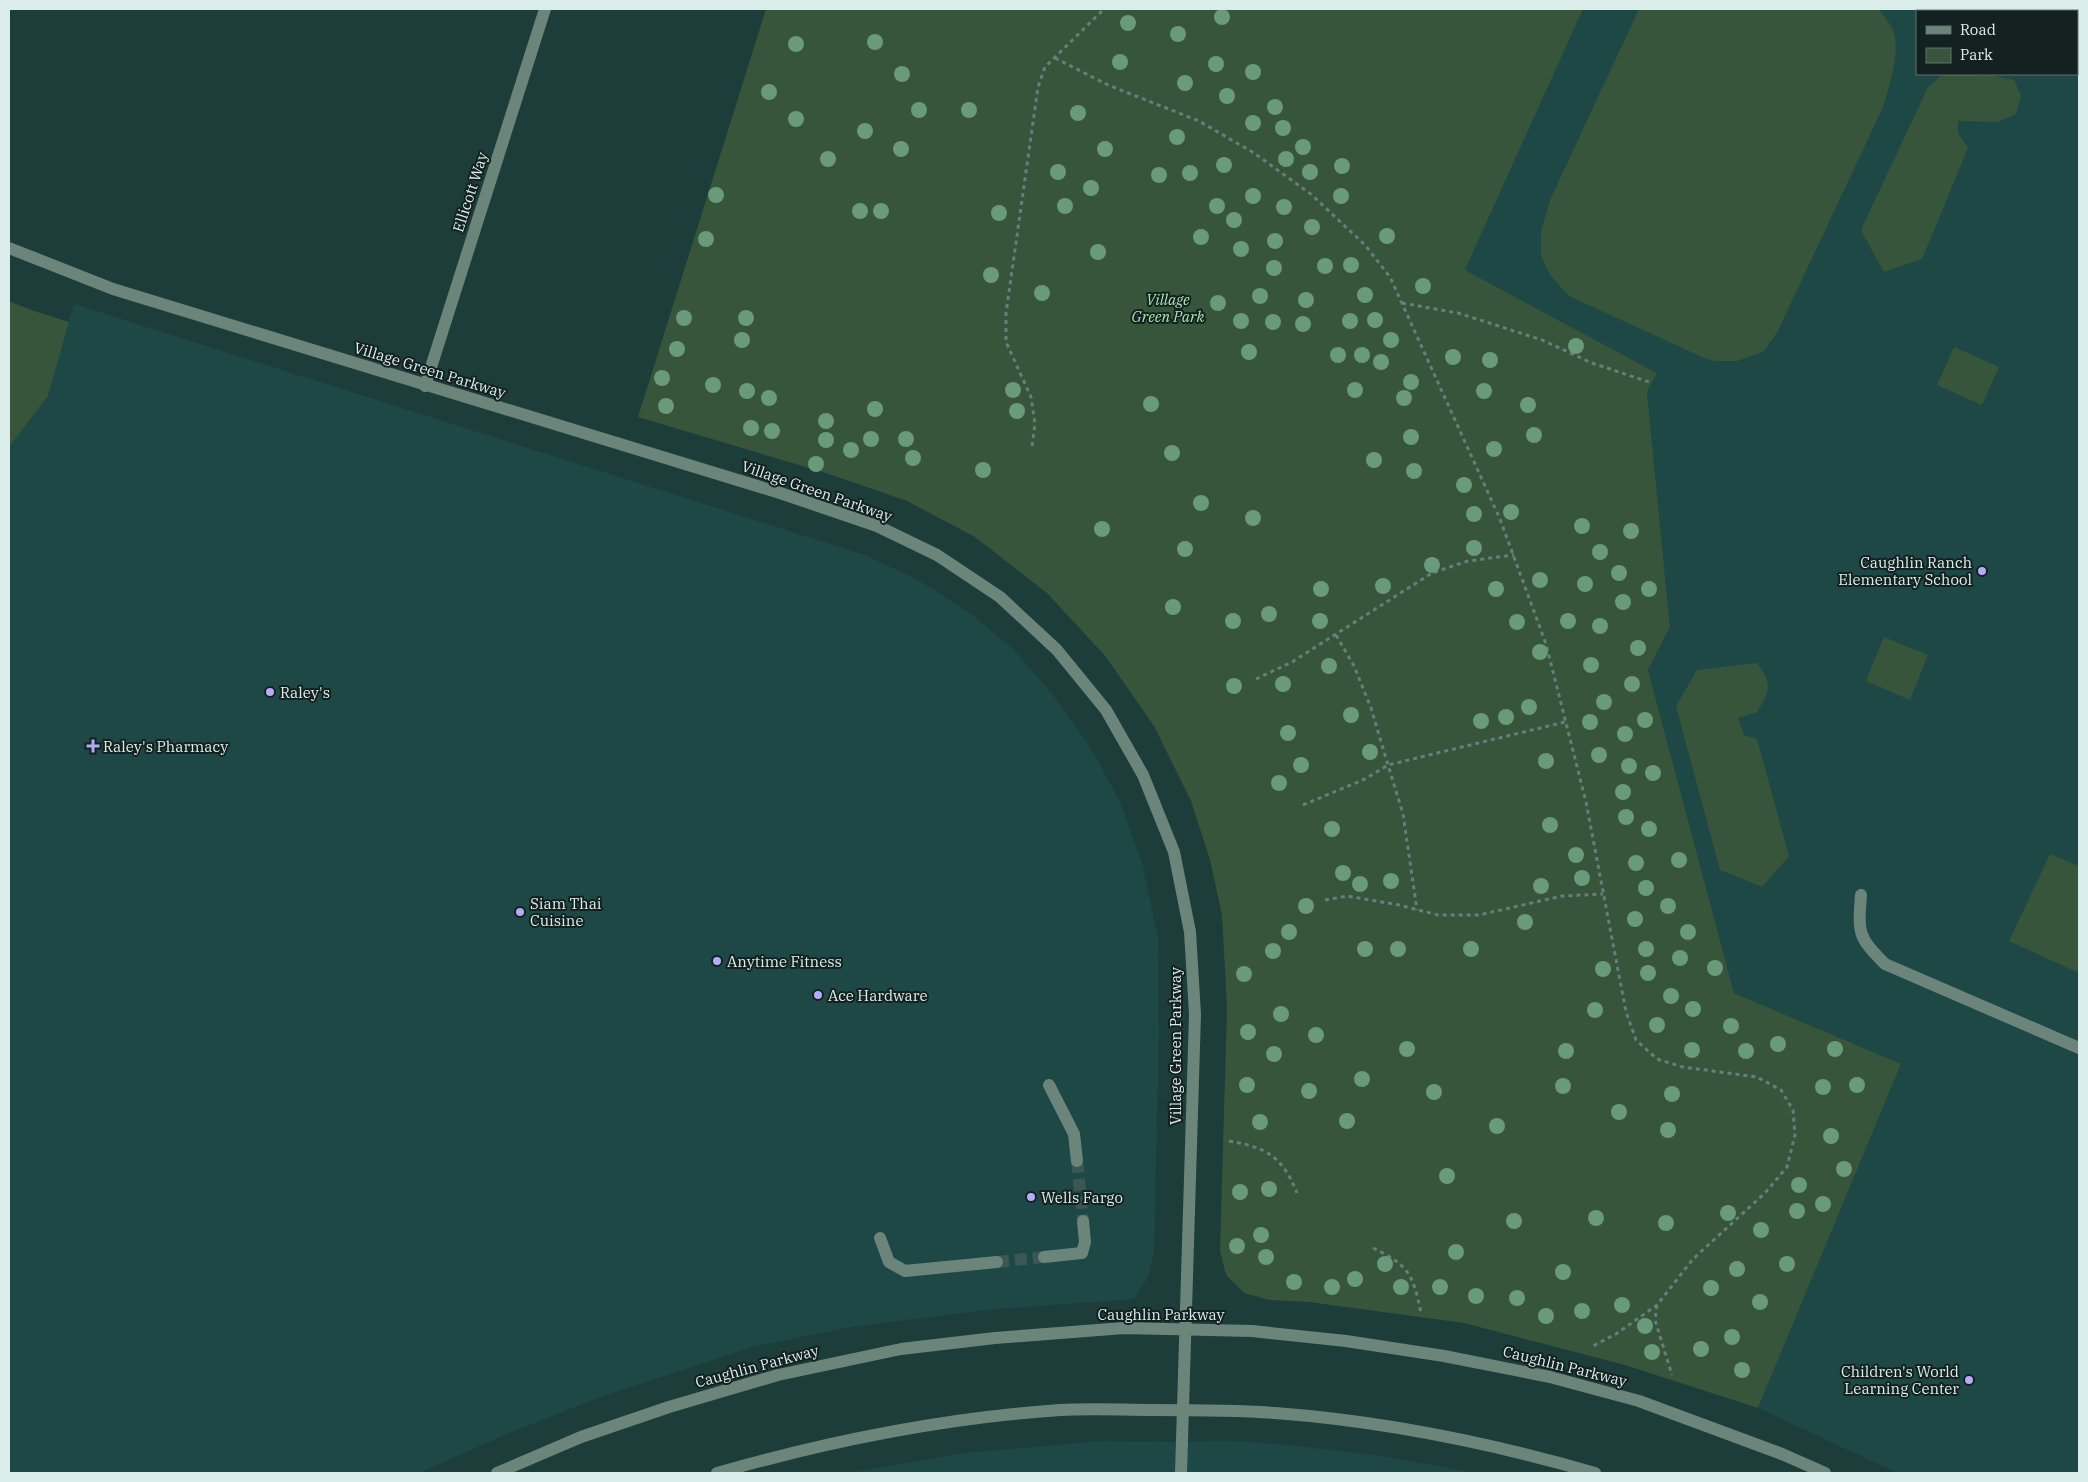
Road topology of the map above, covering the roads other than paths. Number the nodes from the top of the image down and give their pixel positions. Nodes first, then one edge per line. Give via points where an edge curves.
1 (545, 9) edge
2 (9, 248) edge
3 (425, 386) junction
4 (1861, 895) dead end
5 (2079, 1048) edge
6 (1049, 1086) dead end
7 (1077, 1161) tunnel mouth
8 (1084, 1222) tunnel mouth
9 (880, 1238) dead end
10 (1044, 1257) tunnel mouth
11 (997, 1262) tunnel mouth
12 (1186, 1330) junction
13 (1183, 1410) junction
14 (497, 1473) edge
15 (717, 1473) edge
16 (1181, 1473) edge
17 (1595, 1473) edge
18 (1825, 1473) edge

1 - 3 street, Ellicott Way
2 - 3 street, Village Green Parkway via 113,289
3 - 12 street, Village Green Parkway via 780,493 877,526 937,555 1000,597 1057,650 1106,710 1143,775 1174,852 1190,932 1195,1014
4 - 5 street via 1858,924 1865,944 1886,964
6 - 7 street via 1074,1134
8 - 10 street via 1082,1253
9 - 11 street via 889,1262 904,1271
12 - 13 street, Village Green Parkway
12 - 14 street, Caughlin Parkway via 1124,1328 901,1349 778,1375 669,1407 581,1438
12 - 18 street, Caughlin Parkway via 1252,1331 1346,1341 1550,1377 1648,1404
13 - 15 street via 1062,1410 972,1418 872,1434
13 - 16 street, Village Green Parkway
13 - 17 street via 1275,1413 1390,1427 1526,1453

